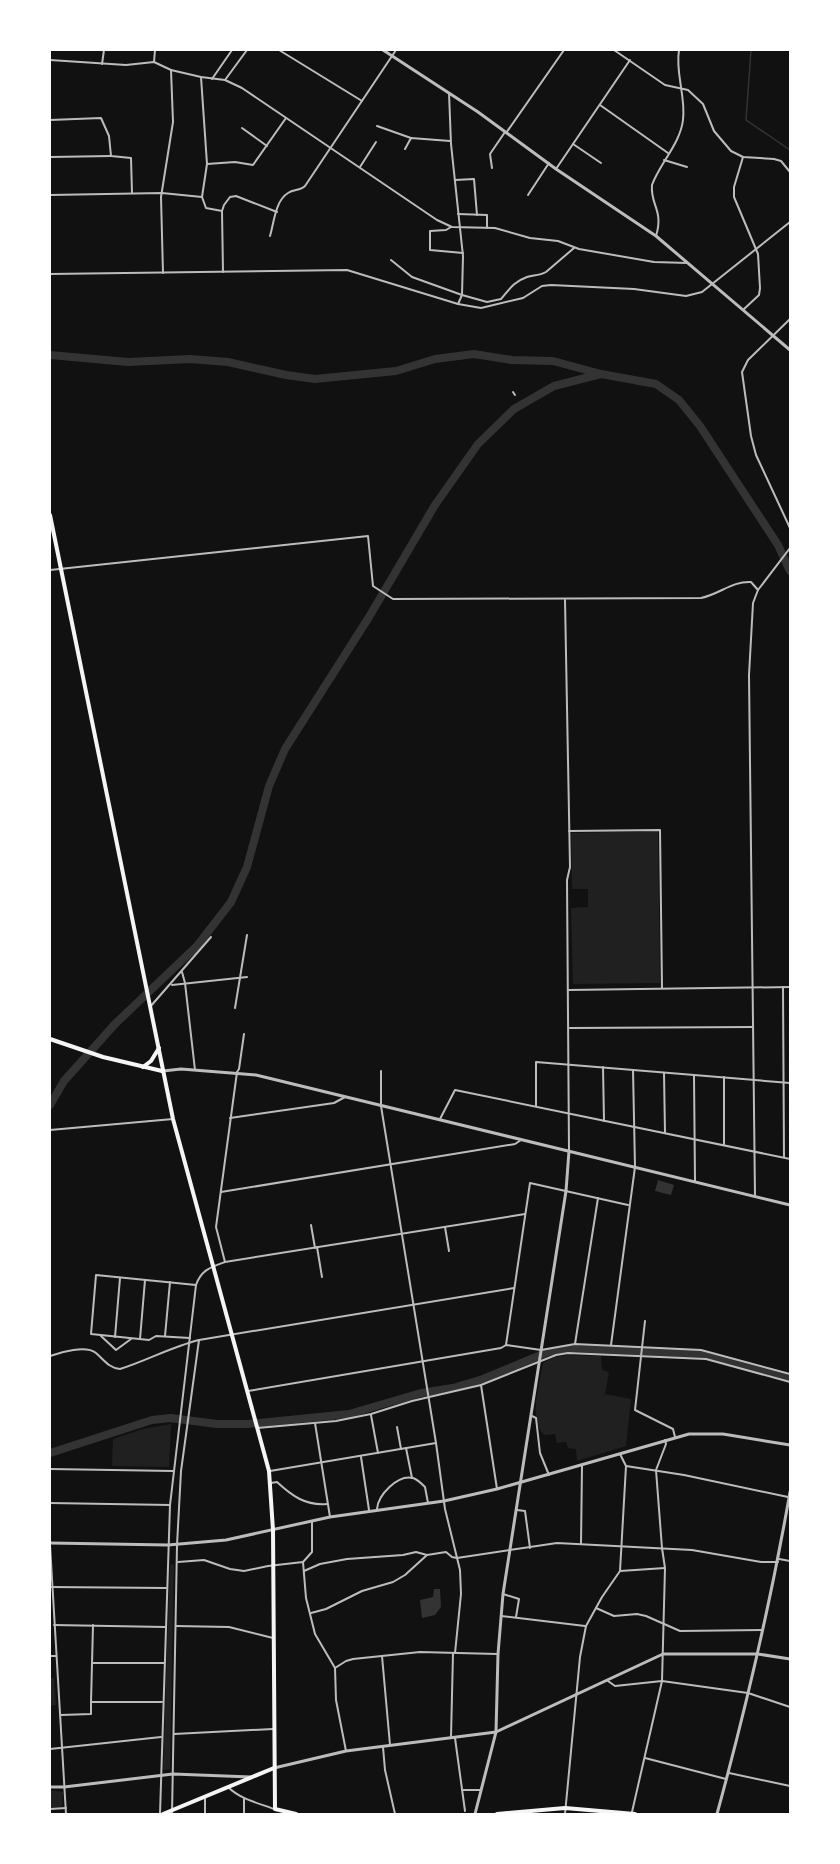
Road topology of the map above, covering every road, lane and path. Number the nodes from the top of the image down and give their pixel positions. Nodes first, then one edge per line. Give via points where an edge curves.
1 (104, 50) edge
2 (155, 50) edge
3 (232, 50) edge
4 (247, 50) edge
5 (279, 50) edge
6 (383, 50) edge
7 (396, 50) edge
8 (564, 50) edge
9 (615, 50) edge
10 (679, 50) edge
11 (393, 56) junction
12 (50, 60) edge
13 (630, 60) junction
14 (154, 62) junction
15 (102, 64) junction
16 (171, 70) junction
17 (201, 77) junction
18 (212, 79) junction
19 (225, 80) junction
20 (681, 87) junction
21 (449, 93) junction
22 (362, 101) junction
23 (600, 105) junction
24 (286, 117) junction
25 (50, 120) edge
26 (377, 126) dead end
27 (242, 128) dead end
28 (506, 132) junction
29 (411, 138) junction
30 (450, 141) junction
31 (376, 142) dead end
32 (573, 144) junction
33 (267, 146) junction
34 (331, 147) junction
35 (405, 149) dead end
36 (668, 153) junction
37 (111, 156) junction
38 (50, 157) edge
39 (743, 157) junction
40 (664, 160) junction
41 (549, 163) junction
42 (601, 163) dead end
43 (207, 164) junction
44 (687, 166) dead end
45 (360, 167) junction
46 (492, 168) dead end
47 (556, 169) junction
48 (790, 172) edge
49 (454, 180) junction
50 (132, 194) junction
51 (162, 194) junction
52 (50, 195) edge
53 (528, 195) dead end
54 (202, 197) junction
55 (222, 211) junction
56 (277, 212) junction
57 (458, 214) junction
58 (477, 215) junction
59 (790, 222) edge
60 (459, 226) junction
61 (452, 227) junction
62 (487, 228) junction
63 (270, 236) dead end
64 (656, 236) junction
65 (575, 247) junction
66 (756, 249) junction
67 (463, 253) junction
68 (391, 260) dead end
69 (688, 263) junction
70 (223, 272) junction
71 (163, 273) junction
72 (50, 274) edge
73 (713, 284) junction
74 (462, 295) junction
75 (458, 304) junction
76 (743, 310) junction
77 (790, 319) edge
78 (773, 335) junction
79 (790, 350) edge
80 (50, 515) edge
81 (790, 528) edge
82 (790, 548) edge
83 (61, 569) junction
84 (50, 570) edge
85 (759, 588) junction
86 (565, 598) junction
87 (568, 831) junction
88 (247, 935) dead end
89 (211, 937) dead end
90 (182, 972) junction
91 (247, 977) dead end
92 (239, 978) junction
93 (185, 983) junction
94 (172, 985) junction
95 (753, 987) junction
96 (783, 987) junction
97 (790, 987) edge
98 (662, 988) junction
99 (569, 990) junction
100 (150, 1007) junction
101 (235, 1008) dead end
102 (753, 1027) junction
103 (569, 1028) junction
104 (244, 1034) dead end
105 (50, 1039) edge
106 (159, 1048) junction
107 (569, 1065) junction
108 (142, 1067) junction
109 (603, 1067) junction
110 (195, 1070) junction
111 (633, 1070) junction
112 (162, 1071) junction
113 (381, 1071) dead end
114 (237, 1072) junction
115 (664, 1073) junction
116 (694, 1076) junction
117 (724, 1077) junction
118 (753, 1079) junction
119 (783, 1082) junction
120 (790, 1083) edge
121 (345, 1097) junction
122 (381, 1106) junction
123 (536, 1106) junction
124 (570, 1113) junction
125 (230, 1118) junction
126 (172, 1119) junction
127 (440, 1120) junction
128 (604, 1121) junction
129 (635, 1126) junction
130 (50, 1130) edge
131 (665, 1133) junction
132 (521, 1140) junction
133 (695, 1140) junction
134 (724, 1145) junction
135 (755, 1150) junction
136 (569, 1151) junction
137 (784, 1158) junction
138 (790, 1159) edge
139 (390, 1164) junction
140 (635, 1167) junction
141 (695, 1181) junction
142 (566, 1191) junction
143 (220, 1192) junction
144 (755, 1196) junction
145 (598, 1198) junction
146 (790, 1205) edge
147 (630, 1206) junction
148 (525, 1214) junction
149 (311, 1225) dead end
150 (445, 1227) junction
151 (402, 1234) junction
152 (316, 1248) junction
153 (449, 1251) dead end
154 (225, 1262) junction
155 (214, 1266) junction
156 (322, 1277) dead end
157 (120, 1278) junction
158 (145, 1280) junction
159 (170, 1282) junction
160 (196, 1285) junction
161 (514, 1288) junction
162 (413, 1305) junction
163 (645, 1322) dead end
164 (233, 1334) junction
165 (101, 1336) junction
166 (165, 1336) junction
167 (115, 1337) junction
168 (131, 1339) junction
169 (140, 1340) junction
170 (190, 1340) junction
171 (198, 1340) junction
172 (575, 1344) junction
173 (506, 1345) junction
174 (611, 1345) junction
175 (642, 1347) junction
176 (541, 1350) junction
177 (50, 1356) edge
178 (641, 1356) junction
179 (423, 1361) junction
180 (539, 1362) junction
181 (790, 1374) edge
182 (790, 1382) edge
183 (481, 1385) junction
184 (248, 1391) junction
185 (429, 1397) junction
186 (371, 1414) junction
187 (531, 1416) junction
188 (315, 1422) junction
189 (397, 1427) dead end
190 (257, 1428) junction
191 (675, 1437) junction
192 (665, 1440) junction
193 (436, 1443) junction
194 (790, 1446) edge
195 (406, 1448) junction
196 (401, 1449) junction
197 (378, 1453) junction
198 (620, 1454) junction
199 (361, 1456) junction
200 (321, 1462) junction
201 (582, 1465) junction
202 (626, 1466) junction
203 (50, 1468) edge
204 (173, 1470) junction
205 (656, 1470) junction
206 (269, 1471) junction
207 (549, 1475) junction
208 (412, 1478) junction
209 (271, 1483) junction
210 (521, 1483) junction
211 (497, 1490) junction
212 (790, 1496) edge
213 (444, 1501) junction
214 (50, 1503) edge
215 (327, 1503) junction
216 (428, 1503) junction
217 (170, 1504) junction
218 (378, 1509) junction
219 (369, 1510) junction
220 (517, 1510) junction
221 (330, 1517) junction
222 (312, 1521) junction
223 (273, 1530) junction
224 (50, 1544) edge
225 (581, 1544) junction
226 (168, 1545) junction
227 (177, 1545) junction
228 (622, 1547) junction
229 (530, 1548) junction
230 (662, 1548) junction
231 (510, 1550) junction
232 (427, 1555) junction
233 (457, 1558) junction
234 (779, 1561) junction
235 (790, 1561) edge
236 (177, 1562) junction
237 (303, 1562) junction
238 (273, 1565) junction
239 (665, 1568) junction
240 (304, 1571) junction
241 (620, 1571) junction
242 (51, 1587) edge
243 (166, 1588) junction
244 (503, 1594) junction
245 (596, 1608) junction
246 (311, 1613) junction
247 (501, 1616) junction
248 (516, 1617) junction
249 (54, 1624) junction
250 (93, 1624) junction
251 (663, 1624) junction
252 (176, 1626) junction
253 (586, 1626) junction
254 (165, 1627) junction
255 (764, 1630) junction
256 (273, 1638) junction
257 (454, 1653) junction
258 (498, 1654) junction
259 (663, 1654) junction
260 (758, 1654) junction
261 (382, 1655) junction
262 (50, 1656) edge
263 (56, 1656) junction
264 (790, 1659) edge
265 (92, 1663) junction
266 (164, 1663) junction
267 (335, 1668) junction
268 (662, 1680) junction
269 (608, 1681) junction
270 (748, 1693) junction
271 (576, 1695) junction
272 (91, 1702) junction
273 (162, 1702) junction
274 (790, 1707) edge
275 (61, 1716) junction
276 (273, 1729) junction
277 (496, 1732) junction
278 (173, 1734) junction
279 (161, 1737) junction
280 (453, 1738) junction
281 (390, 1745) junction
282 (382, 1746) junction
283 (50, 1749) edge
284 (62, 1749) junction
285 (346, 1751) junction
286 (645, 1758) junction
287 (274, 1768) junction
288 (729, 1773) junction
289 (173, 1774) junction
290 (161, 1775) junction
291 (250, 1777) junction
292 (727, 1779) junction
293 (790, 1786) edge
294 (50, 1787) edge
295 (64, 1787) junction
296 (228, 1787) junction
297 (462, 1790) junction
298 (482, 1790) junction
299 (205, 1796) junction
300 (244, 1798) junction
301 (66, 1808) junction
302 (565, 1808) junction
303 (50, 1809) edge
304 (465, 1811) dead end
305 (275, 1812) edge
306 (172, 1813) edge
307 (525, 1813) edge
308 (633, 1814) edge
309 (66, 1815) edge
310 (162, 1815) edge
311 (205, 1815) edge
312 (244, 1815) edge
313 (296, 1815) edge
314 (395, 1815) edge
315 (475, 1815) edge
316 (497, 1815) edge
317 (565, 1815) edge
318 (717, 1815) edge

1 - 15 street
2 - 14 street
3 - 18 street
4 - 19 street
5 - 22 street
6 - 11 street
7 - 11 street
8 - 28 street
9 - 13 street
10 - 20 street
11 - 21 street
11 - 22 street
12 - 15 street
13 - 20 street via 665,86
13 - 23 street
14 - 15 street
14 - 16 street
16 - 17 street
16 - 51 street via 173,122
17 - 18 street
17 - 43 street
18 - 19 street
19 - 24 street
20 - 36 street via 682,123
20 - 39 street via 703,104 714,131 731,152
21 - 28 street
21 - 30 street
22 - 34 street
23 - 32 street
23 - 36 street
24 - 33 street
24 - 34 street
25 - 37 street via 101,118 109,136
26 - 29 street
27 - 33 street
28 - 41 street
28 - 46 street via 490,154
29 - 30 street
29 - 35 street
30 - 49 street
31 - 45 street
32 - 42 street
32 - 47 street
33 - 43 street via 253,165
34 - 45 street
34 - 56 street via 305,186 286,194
36 - 40 street
37 - 38 street
37 - 50 street via 131,158
39 - 48 street via 781,161
39 - 66 street via 734,197
40 - 44 street
40 - 64 street via 651,188 659,216
41 - 47 street
41 - 53 street
43 - 54 street
45 - 61 street
47 - 64 street
49 - 57 street
49 - 58 street via 474,179
50 - 51 street
50 - 52 street
51 - 54 street
51 - 71 street
54 - 55 street via 206,208
55 - 56 street via 230,197 236,196
55 - 70 street
56 - 63 street
57 - 58 street
57 - 60 street
58 - 62 street via 487,215
59 - 66 street
60 - 61 street
60 - 62 street
60 - 67 street
61 - 67 street via 430,231 430,250
62 - 65 street
64 - 69 street
65 - 69 street via 654,262
65 - 74 street via 546,272 513,283 503,298 496,301
66 - 73 street
66 - 76 street via 759,295
67 - 74 street
68 - 74 street via 412,277
69 - 73 street
70 - 71 street
70 - 75 street via 347,270
71 - 72 street
73 - 75 street via 686,296 551,285 523,298 480,308
73 - 76 street
74 - 75 street
76 - 78 street
77 - 78 street
78 - 79 street
78 - 81 street via 744,366 742,381 756,455
80 - 83 main road
82 - 85 street
83 - 84 street
83 - 86 street via 368,536 373,586 393,599
83 - 100 main road
85 - 86 street via 751,582 740,582 701,597
85 - 95 street via 753,603 749,675
86 - 87 street
87 - 98 street via 660,830
87 - 99 street
88 - 92 street
89 - 90 street
90 - 93 street
90 - 94 street
91 - 92 street
92 - 93 street
92 - 101 street
93 - 94 street
93 - 110 street
94 - 100 street
95 - 96 street
95 - 98 street
95 - 102 street
96 - 97 street
96 - 119 street
98 - 99 street
99 - 103 street
100 - 106 main road
102 - 103 street
102 - 118 street
103 - 107 street
104 - 114 street
105 - 108 main road
106 - 108 main road
106 - 112 main road
107 - 109 street
107 - 123 street via 536,1062
107 - 124 street
108 - 112 main road
109 - 111 street
109 - 128 street
110 - 112 street
110 - 114 street
111 - 115 street
111 - 129 street
112 - 126 main road
113 - 122 street
114 - 121 street
114 - 125 street
115 - 116 street
115 - 131 street
116 - 117 street
116 - 133 street
117 - 118 street
117 - 134 street
118 - 119 street
118 - 135 street
119 - 120 street
119 - 137 street
121 - 122 street
121 - 125 street via 333,1103
122 - 127 street
122 - 139 street
123 - 124 street
123 - 127 street via 455,1090
124 - 128 street
124 - 136 street
125 - 143 street
126 - 130 street
126 - 155 main road
127 - 132 street
128 - 129 street
129 - 131 street
129 - 140 street
131 - 133 street
132 - 136 street
132 - 139 street
133 - 134 street
133 - 141 street
134 - 135 street
135 - 137 street
135 - 144 street
136 - 140 street
136 - 142 street
137 - 138 street
139 - 143 street
139 - 151 street
140 - 141 street
140 - 147 street
141 - 144 street
142 - 145 street
142 - 148 street via 530,1183
142 - 176 street
143 - 154 street via 216,1227
144 - 146 street
145 - 147 street
145 - 172 street
147 - 174 street
148 - 150 street
148 - 161 street
149 - 152 street
150 - 151 street
150 - 153 street
151 - 152 street
151 - 162 street
152 - 154 street
152 - 156 street
154 - 155 street
155 - 160 street via 199,1276
155 - 164 main road
157 - 158 street
157 - 165 street via 96,1275 91,1334
157 - 167 street
158 - 159 street
158 - 169 street
159 - 160 street
159 - 166 street
160 - 170 street
161 - 162 street
161 - 173 street
162 - 164 street
162 - 179 street
163 - 175 street
164 - 171 street
164 - 184 main road
165 - 167 street
165 - 168 street via 116,1350
166 - 169 street
166 - 170 street
167 - 168 street
168 - 169 street
170 - 171 street
170 - 177 street via 120,1369 109,1366 88,1349
170 - 204 street
171 - 227 street via 181,1471
172 - 174 street
172 - 176 street
173 - 176 street
173 - 179 street
174 - 175 street
175 - 178 street
175 - 181 street via 701,1350
176 - 180 street
178 - 180 street via 568,1353
178 - 182 street via 706,1359
178 - 191 street via 635,1410 673,1429
179 - 184 street
179 - 185 street
180 - 183 street
180 - 187 street
183 - 185 street
183 - 211 street
184 - 190 main road
185 - 186 street
185 - 193 street
186 - 188 street
186 - 197 street
187 - 207 street via 536,1418 540,1453
187 - 210 street
188 - 190 street
188 - 200 street
189 - 196 street
190 - 206 main road
191 - 192 street
191 - 194 street via 723,1434
192 - 198 street
192 - 205 street
193 - 195 street
193 - 213 street
195 - 196 street
195 - 208 street
196 - 197 street
197 - 199 street
198 - 201 street
198 - 202 street
199 - 200 street
199 - 219 street
200 - 206 street
200 - 215 street
201 - 207 street
201 - 225 street
202 - 205 street
202 - 228 street
203 - 204 street
204 - 217 street
205 - 212 street
205 - 230 street
206 - 209 main road
207 - 210 street
208 - 216 street via 425,1487
208 - 218 street via 394,1483
209 - 215 street via 277,1482 287,1492 313,1505
209 - 223 main road
210 - 211 street
210 - 220 street
211 - 213 street
212 - 234 street
213 - 216 street
213 - 233 street
214 - 217 street
215 - 221 street
216 - 218 street
217 - 226 street
218 - 219 street
219 - 221 street
220 - 229 street via 525,1511
220 - 231 street
221 - 222 street
222 - 223 street
222 - 237 street via 312,1552
223 - 227 street
223 - 238 main road
224 - 226 street
224 - 242 street
225 - 228 street
225 - 229 street
226 - 227 street
226 - 243 street
227 - 236 street
228 - 230 street
228 - 241 street
229 - 231 street
230 - 234 street
230 - 239 street
231 - 233 street
231 - 244 street
232 - 233 street via 446,1552
232 - 240 street via 416,1552 347,1559
232 - 246 street via 393,1582
233 - 257 street via 461,1588
234 - 235 street
234 - 255 street
236 - 238 street via 204,1560 244,1571
236 - 252 street
237 - 238 street
237 - 240 street
238 - 256 main road
239 - 241 street
239 - 251 street
240 - 246 street
241 - 245 street
242 - 243 street
242 - 249 street
243 - 254 street
244 - 247 street
244 - 248 street via 519,1599
245 - 251 street via 614,1616 646,1616
245 - 253 street
246 - 267 street via 318,1641
247 - 248 street
247 - 258 street
248 - 253 street
249 - 250 street
249 - 263 street
250 - 254 street
250 - 265 street
251 - 255 street via 680,1631
251 - 259 street
252 - 256 street via 230,1627
252 - 278 street
253 - 271 street
254 - 266 street
255 - 260 street
256 - 276 main road
257 - 258 street
257 - 261 street
257 - 280 street
258 - 277 street
259 - 260 street
259 - 268 street
259 - 269 street
260 - 264 street
260 - 270 street
261 - 267 street via 353,1659
261 - 281 street
262 - 263 street
263 - 275 street
265 - 266 street
265 - 272 street
266 - 273 street
267 - 285 street via 336,1700
268 - 269 street via 615,1686
268 - 270 street
268 - 286 street
269 - 271 street
270 - 274 street
270 - 288 street
271 - 277 street
271 - 302 street
272 - 273 street
272 - 275 street via 91,1714
273 - 279 street
275 - 284 street
276 - 278 street
276 - 287 main road
277 - 280 street
277 - 298 street
278 - 289 street
279 - 284 street
279 - 290 street
280 - 281 street
280 - 297 street
281 - 282 street
282 - 285 street
282 - 314 street
283 - 284 street
284 - 295 street
285 - 287 street
286 - 292 street
286 - 308 street
287 - 291 main road
287 - 305 main road
288 - 292 street
288 - 293 street
289 - 290 street
289 - 291 street
289 - 306 street
290 - 295 street
290 - 310 street
291 - 296 main road
292 - 318 street
294 - 295 street
295 - 301 street
296 - 299 main road
296 - 300 street
297 - 298 street
297 - 304 street
298 - 315 street
299 - 306 main road
299 - 311 street
300 - 305 street
300 - 312 street
301 - 303 street
301 - 309 street
302 - 307 main road
302 - 308 main road
302 - 317 street
305 - 313 main road
306 - 310 main road
307 - 316 main road

